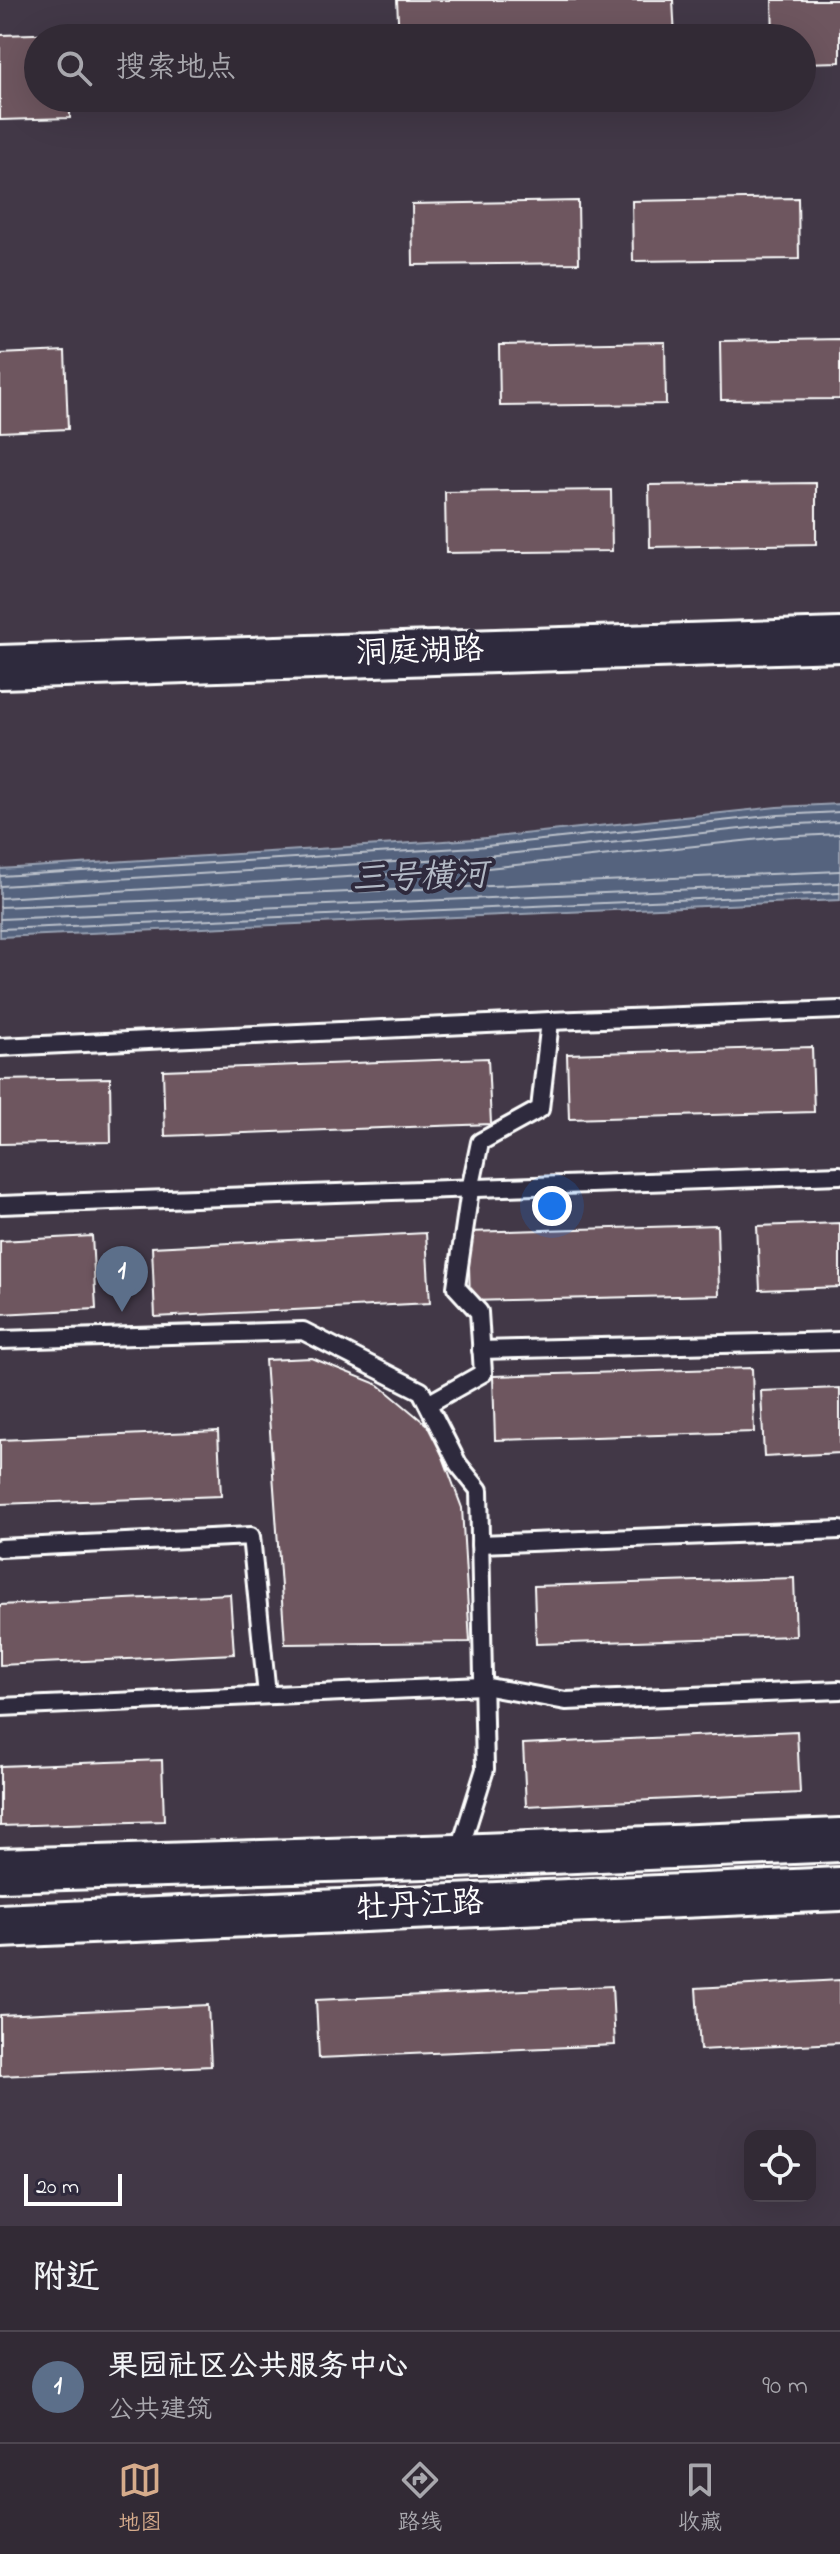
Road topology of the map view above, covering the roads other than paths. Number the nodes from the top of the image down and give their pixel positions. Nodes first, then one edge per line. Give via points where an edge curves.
1 (840, 640) edge
2 (0, 667) edge
3 (840, 1010) edge
4 (550, 1021) junction
5 (0, 1047) edge
6 (840, 1175) edge
7 (470, 1190) junction
8 (0, 1205) edge
9 (0, 1340) edge
10 (840, 1341) edge
11 (481, 1350) junction
12 (428, 1404) junction
13 (840, 1530) edge
14 (480, 1544) junction
15 (0, 1548) edge
16 (483, 1686) junction
17 (840, 1690) edge
18 (267, 1695) junction
19 (0, 1707) edge
20 (840, 1840) edge
21 (457, 1856) junction
22 (0, 1870) edge
23 (840, 1889) edge
24 (0, 1926) edge

1 - 2 street, 洞庭湖路
3 - 4 lane
4 - 5 lane
4 - 7 lane via 540,1109 480,1142
6 - 7 lane
7 - 8 lane
7 - 11 lane via 456,1287 479,1312
9 - 12 lane via 303,1331 421,1391
10 - 11 lane
11 - 12 lane via 483,1373
12 - 14 lane via 458,1464 479,1490
13 - 14 lane
14 - 16 lane
15 - 18 lane via 251,1536
16 - 17 lane via 566,1701
16 - 18 lane
16 - 21 lane via 485,1769
18 - 19 lane
20 - 21 street, 牡丹江路
21 - 22 street, 牡丹江路
23 - 24 street, 牡丹江路

